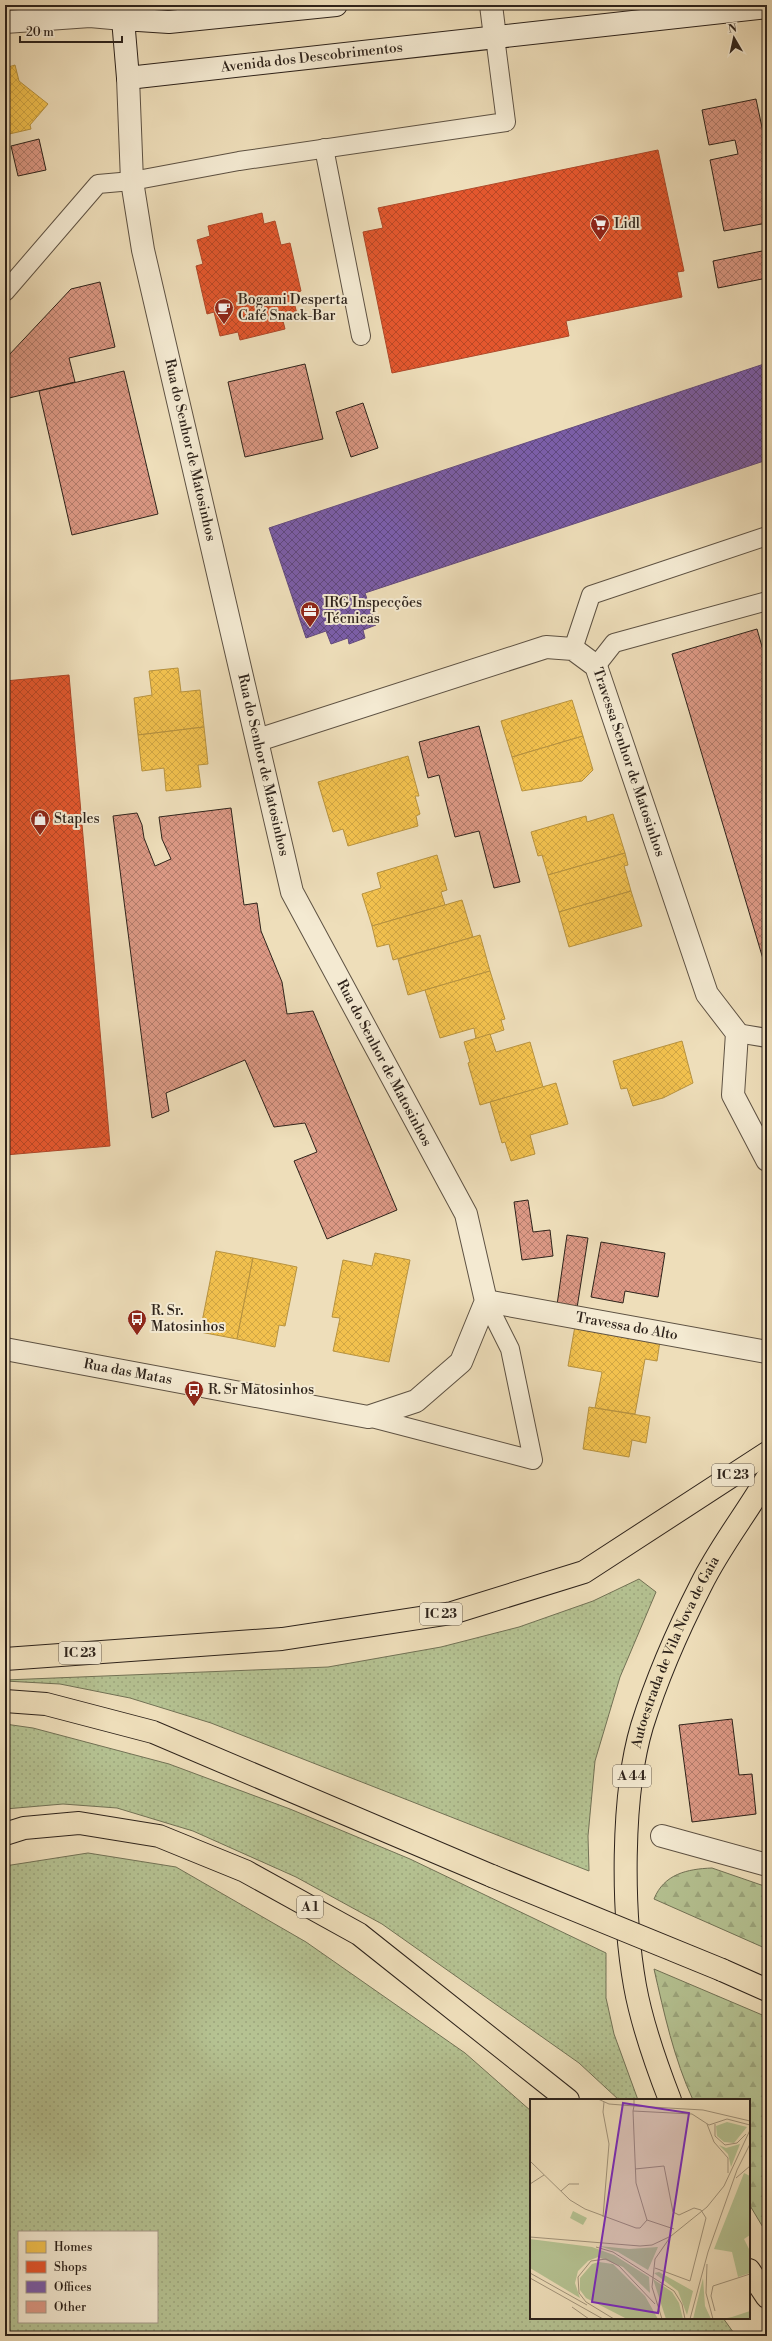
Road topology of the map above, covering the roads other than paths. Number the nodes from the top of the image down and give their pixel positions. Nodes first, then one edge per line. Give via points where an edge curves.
1 (336, 5) edge
2 (491, 5) edge
3 (767, 7) edge
4 (123, 12) edge
5 (200, 12) edge
6 (5, 22) edge
7 (495, 37) junction
8 (128, 78) junction
9 (324, 148) junction
10 (132, 181) junction
11 (5, 292) edge
12 (361, 336) dead end
13 (767, 536) edge
14 (767, 600) edge
15 (573, 649) junction
16 (596, 666) junction
17 (258, 740) junction
18 (737, 1033) junction
19 (767, 1038) edge
20 (767, 1160) edge
21 (486, 1301) junction
22 (5, 1349) edge
23 (767, 1352) edge
24 (368, 1417) junction
25 (767, 1453) edge
26 (767, 1478) edge
27 (5, 1659) edge
28 (5, 1701) edge
29 (5, 1834) edge
30 (662, 1836) dead end
31 (767, 1865) edge
32 (767, 1990) edge
33 (567, 2099) edge
34 (670, 2099) edge
35 (750, 2272) edge
36 (767, 2297) edge

1 - 5 street
2 - 7 street
3 - 7 street, Avenida dos Descobrimentos
4 - 5 street via 169,22
4 - 6 street
4 - 8 street, Rua do Senhor de Matosinhos
7 - 8 street, Avenida dos Descobrimentos
7 - 9 lane via 506,122
8 - 10 street, Rua do Senhor de Matosinhos
9 - 10 lane
9 - 12 lane
10 - 11 lane via 98,184
10 - 17 street, Rua do Senhor de Matosinhos via 142,250
13 - 15 lane via 591,595
14 - 16 lane via 614,643
15 - 16 street, Travessa Senhor de Matosinhos
15 - 17 street via 546,647
16 - 18 street, Travessa Senhor de Matosinhos via 707,994
17 - 21 street, Rua do Senhor de Matosinhos via 292,892 466,1214
18 - 19 lane
18 - 20 street via 733,1095
21 - 23 street, Travessa do Alto
21 - 24 street via 461,1362 416,1401
21 - 24 lane via 510,1350 533,1460
22 - 24 street, Rua das Matas
25 - 27 highway, IC 23 via 584,1572 452,1613 282,1639
26 - 34 highway, Autoestrada de Vila Nova de Gaia / A 44 via 702,1584 671,1648 642,1726 632,1777 627,1908 635,1987 656,2062
28 - 32 highway, bridge via 46,1704 154,1732
29 - 33 highway, A 1 via 24,1828 79,1823 159,1836 245,1871 359,1934
30 - 31 street
35 - 36 highway

